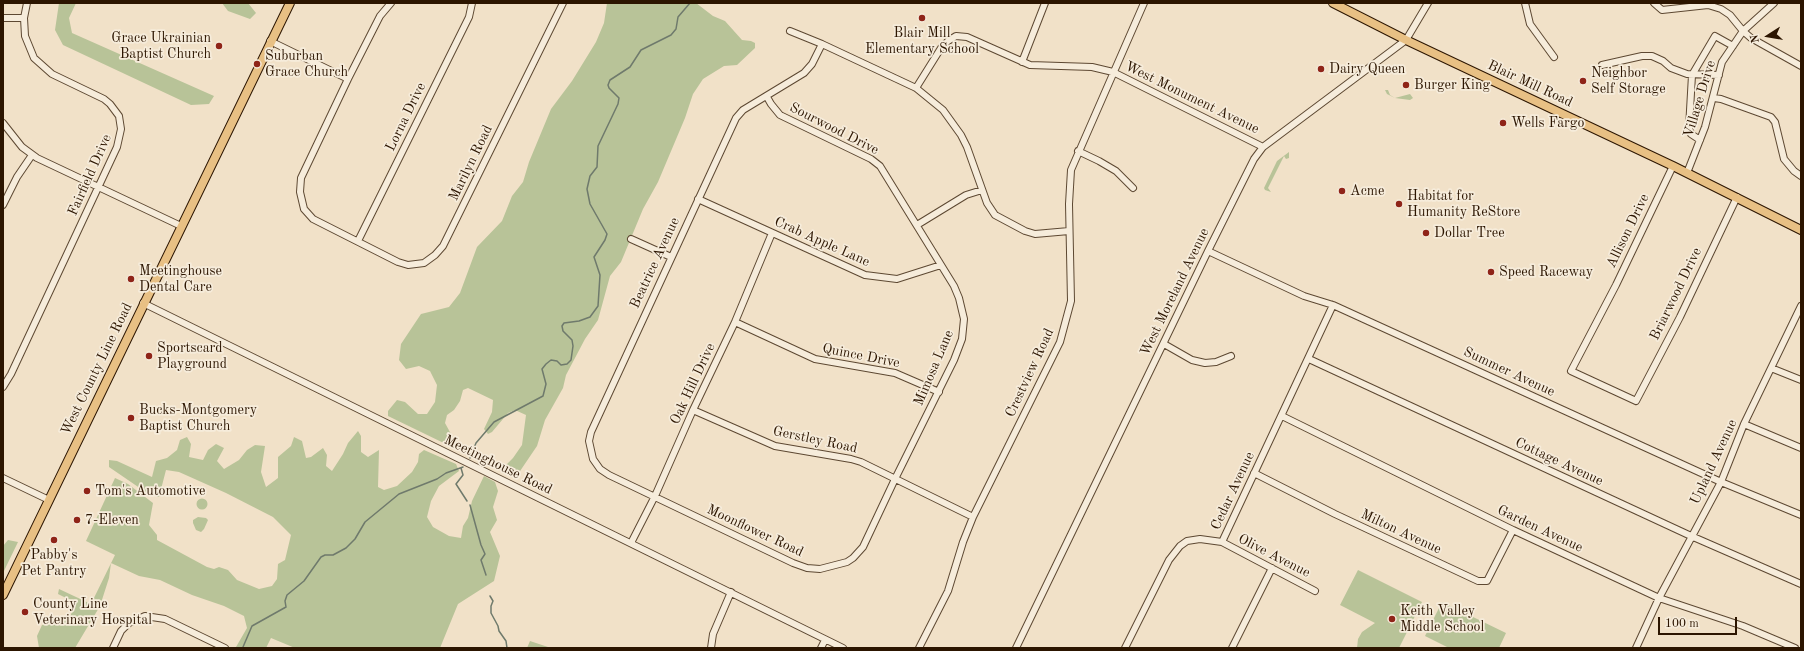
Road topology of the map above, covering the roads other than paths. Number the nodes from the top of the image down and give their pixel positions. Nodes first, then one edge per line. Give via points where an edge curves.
1 (27, 3) edge
2 (290, 3) edge
3 (391, 3) edge
4 (472, 3) edge
5 (563, 3) edge
6 (1045, 3) edge
7 (1144, 3) edge
8 (1333, 3) edge
9 (1428, 3) edge
10 (1525, 3) edge
11 (1654, 3) edge
12 (1774, 3) edge
13 (3, 18) edge
14 (24, 18) junction
15 (790, 31) dead end
16 (1742, 31) junction
17 (1406, 40) junction
18 (270, 41) junction
19 (822, 44) junction
20 (1733, 46) junction
21 (1554, 57) dead end
22 (1022, 62) junction
23 (1602, 65) dead end
24 (1801, 66) edge
25 (1113, 72) junction
26 (1692, 75) junction
27 (1719, 75) junction
28 (348, 79) junction
29 (916, 88) junction
30 (767, 97) junction
31 (1714, 98) junction
32 (3, 123) edge
33 (1700, 140) junction
34 (1263, 147) junction
35 (1078, 151) junction
36 (32, 155) junction
37 (1673, 166) junction
38 (1687, 173) junction
39 (1801, 176) edge
40 (98, 188) junction
41 (1133, 188) dead end
42 (982, 190) junction
43 (1737, 198) junction
44 (698, 199) junction
45 (3, 205) edge
46 (917, 225) junction
47 (181, 226) junction
48 (1801, 230) edge
49 (1069, 231) junction
50 (772, 233) junction
51 (631, 239) dead end
52 (358, 241) junction
53 (1208, 251) junction
54 (671, 257) junction
55 (941, 265) junction
56 (143, 303) junction
57 (1333, 304) junction
58 (1801, 306) edge
59 (735, 322) junction
60 (1164, 344) junction
61 (1230, 356) dead end
62 (1309, 359) junction
63 (1771, 368) junction
64 (1801, 380) edge
65 (3, 387) edge
66 (939, 392) junction
67 (1636, 401) joint
68 (693, 410) junction
69 (1282, 416) junction
70 (1744, 424) junction
71 (1801, 448) edge
72 (1254, 473) junction
73 (3, 478) edge
74 (894, 479) junction
75 (1721, 482) junction
76 (655, 496) junction
77 (49, 500) junction
78 (1801, 515) edge
79 (973, 517) junction
80 (1513, 530) junction
81 (1691, 536) junction
82 (1222, 542) junction
83 (631, 543) junction
84 (1272, 568) junction
85 (1801, 584) edge
86 (1315, 591) dead end
87 (731, 592) junction
88 (3, 595) edge
89 (1659, 598) junction
90 (825, 640) junction
91 (113, 648) edge
92 (225, 648) edge
93 (711, 648) edge
94 (821, 648) edge
95 (842, 648) edge
96 (919, 648) edge
97 (1016, 648) edge
98 (1125, 648) edge
99 (1232, 648) edge
100 (1636, 648) edge
101 (1795, 648) edge

1 - 14 street, Fairfield Drive
2 - 18 main road, West County Line Road
3 - 28 street, Marilyn Road via 380,16
4 - 52 street, Lorna Drive via 469,17
5 - 52 street, Marilyn Road via 439,251 424,263 408,264 398,262
6 - 22 street
7 - 25 street, West Monument Avenue
8 - 17 main road, Blair Mill Road
9 - 17 street, West Moreland Avenue
10 - 21 street via 1530,24
11 - 16 street via 1662,10 1708,5 1721,9 1730,15
12 - 16 street, Village Drive
13 - 14 street
14 - 40 street, Fairfield Drive via 27,43 39,64 52,74 104,100 119,116 122,129 120,141
15 - 19 street
16 - 20 street, Village Drive
16 - 24 street
17 - 34 street, West Moreland Avenue
17 - 37 main road, Blair Mill Road
18 - 28 street
18 - 47 main road, West County Line Road
19 - 29 street
19 - 30 street, Beatrice Avenue via 812,64 804,73
20 - 26 street via 1715,36
20 - 27 street, Village Drive via 1722,62
22 - 25 street via 1040,66 1092,67
22 - 29 street via 967,37 956,36 941,48
23 - 26 street via 1652,56 1672,68
25 - 34 street, West Monument Avenue
25 - 35 street, Crestview Road
26 - 27 street
26 - 33 street via 1689,128 1691,134
27 - 31 street, Village Drive
28 - 52 street, Marilyn Road via 301,178 300,192 304,209 313,219
29 - 42 street via 943,110 952,122 967,147
30 - 44 street, Beatrice Avenue via 743,110 736,118
30 - 46 street, Sourwood Drive via 780,115 871,159 880,166
31 - 33 street, Village Drive
31 - 39 street via 1771,117 1775,122 1784,159
32 - 36 street
33 - 38 street, Village Drive
34 - 53 street, West Moreland Avenue via 1247,172
35 - 41 street via 1116,171
35 - 49 street, Crestview Road via 1069,181
36 - 40 street
36 - 45 street via 16,177
37 - 38 main road, Blair Mill Road
37 - 67 street, Allison Drive via 1571,371
38 - 43 main road, Blair Mill Road
40 - 47 street
40 - 65 street, Fairfield Drive
42 - 46 street via 966,195
42 - 49 street via 992,212 1025,231 1035,234
43 - 48 main road, Blair Mill Road
43 - 67 street, Briarwood Drive
44 - 50 street, Crab Apple Lane
44 - 54 street, Beatrice Avenue
46 - 55 street, Sourwood Drive
47 - 56 main road, West County Line Road
49 - 79 street, Crestview Road via 1070,301 1061,336
50 - 55 street, Crab Apple Lane via 877,278 897,280
50 - 59 street, Oak Hill Drive
51 - 54 street
53 - 57 street, Summer Avenue via 1304,296
53 - 60 street, West Moreland Avenue
54 - 76 street, Beatrice Avenue via 589,441 593,459 604,472
55 - 66 street, Mimosa Lane via 960,298 964,326 957,353
56 - 77 main road, West County Line Road
56 - 83 street, Meetinghouse Road
57 - 62 street, Cedar Avenue
57 - 75 street, Summer Avenue
58 - 63 street, Upland Avenue
59 - 66 street, Quince Drive via 821,362 894,373
59 - 68 street, Oak Hill Drive
60 - 61 street via 1192,360 1205,363 1216,362
60 - 97 street, West Moreland Avenue
62 - 69 street, Cedar Avenue
62 - 81 street, Cottage Avenue
63 - 64 street
63 - 70 street, Upland Avenue
66 - 74 street, Mimosa Lane
68 - 74 street, Gerstley Road via 775,446 850,459
68 - 76 street, Oak Hill Drive
69 - 72 street, Cedar Avenue
69 - 80 street, Garden Avenue
70 - 71 street
70 - 75 street, Upland Avenue
72 - 80 street, Milton Avenue via 1478,581 1487,581
72 - 82 street, Cedar Avenue
73 - 77 street
74 - 76 street, Moonflower Road via 858,554 847,562 820,570 793,563
74 - 79 street, Gerstley Road
75 - 78 street, Summer Avenue
75 - 81 street, Upland Avenue
76 - 83 street, Oak Hill Drive
77 - 88 main road, West County Line Road
79 - 96 street, Crestview Road via 948,591
80 - 89 street, Garden Avenue
81 - 85 street, Cottage Avenue
81 - 89 street, Upland Avenue
82 - 84 street, Olive Avenue
82 - 98 street, Cedar Avenue via 1196,539 1187,541 1176,550
83 - 87 street, Meetinghouse Road
84 - 86 street, Olive Avenue
84 - 99 street
87 - 90 street, Meetinghouse Road
87 - 93 street via 713,634
89 - 100 street, Upland Avenue
89 - 101 street, Garden Avenue via 1743,626
90 - 94 street
90 - 95 street, Meetinghouse Road
91 - 92 street via 121,631 129,623 145,616 165,619

